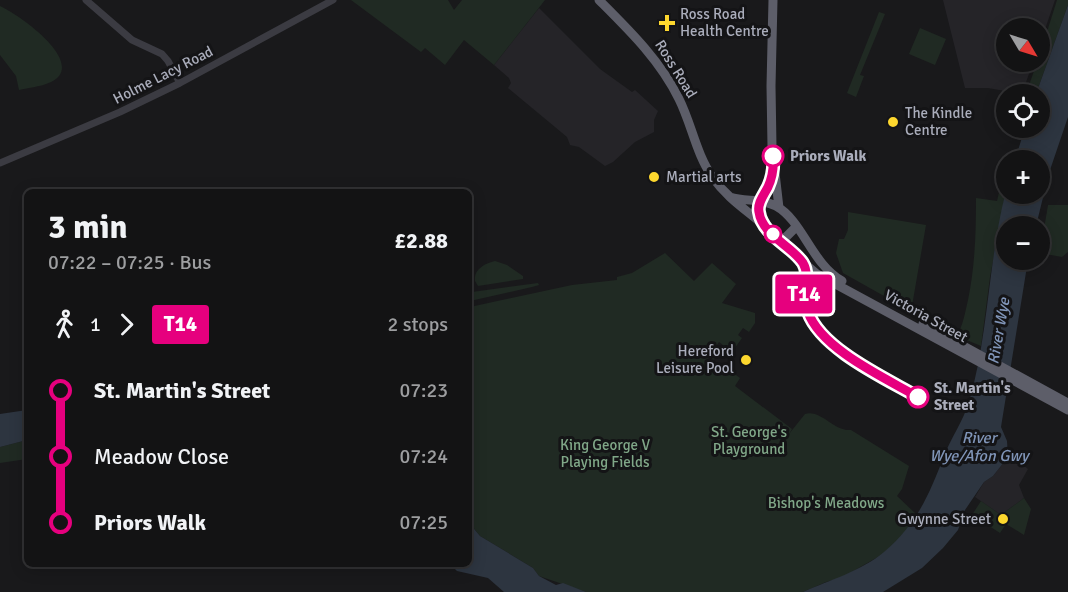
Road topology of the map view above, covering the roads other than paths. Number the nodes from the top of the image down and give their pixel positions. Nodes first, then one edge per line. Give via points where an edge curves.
1 (86, 0) edge
2 (333, 0) edge
3 (599, 0) edge
4 (773, 0) edge
5 (180, 84) junction
6 (0, 163) edge
7 (774, 168) junction
8 (728, 196) junction
9 (761, 200) junction
10 (779, 208) junction
11 (766, 227) junction
12 (796, 227) junction
13 (777, 238) junction
14 (815, 256) junction
15 (814, 272) junction
16 (847, 287) junction
17 (1068, 403) edge
18 (1068, 410) edge

1 - 5 street via 127,36 162,54
2 - 5 street, Holme Lacy Road
3 - 8 highway, Ross Road via 636,36 672,86 703,161
4 - 7 highway
5 - 6 street, Holme Lacy Road
7 - 9 highway
7 - 10 highway
8 - 9 highway
8 - 11 highway, Ross Road
9 - 10 highway
9 - 11 highway via 759,212
10 - 12 highway, Victoria Street
11 - 13 highway, Victoria Street
12 - 13 highway via 785,238
12 - 14 highway, Victoria Street
13 - 15 highway, Victoria Street
14 - 15 highway
14 - 16 highway, Victoria Street
15 - 16 highway, Victoria Street
16 - 17 highway, Victoria Street
16 - 18 highway, Victoria Street

